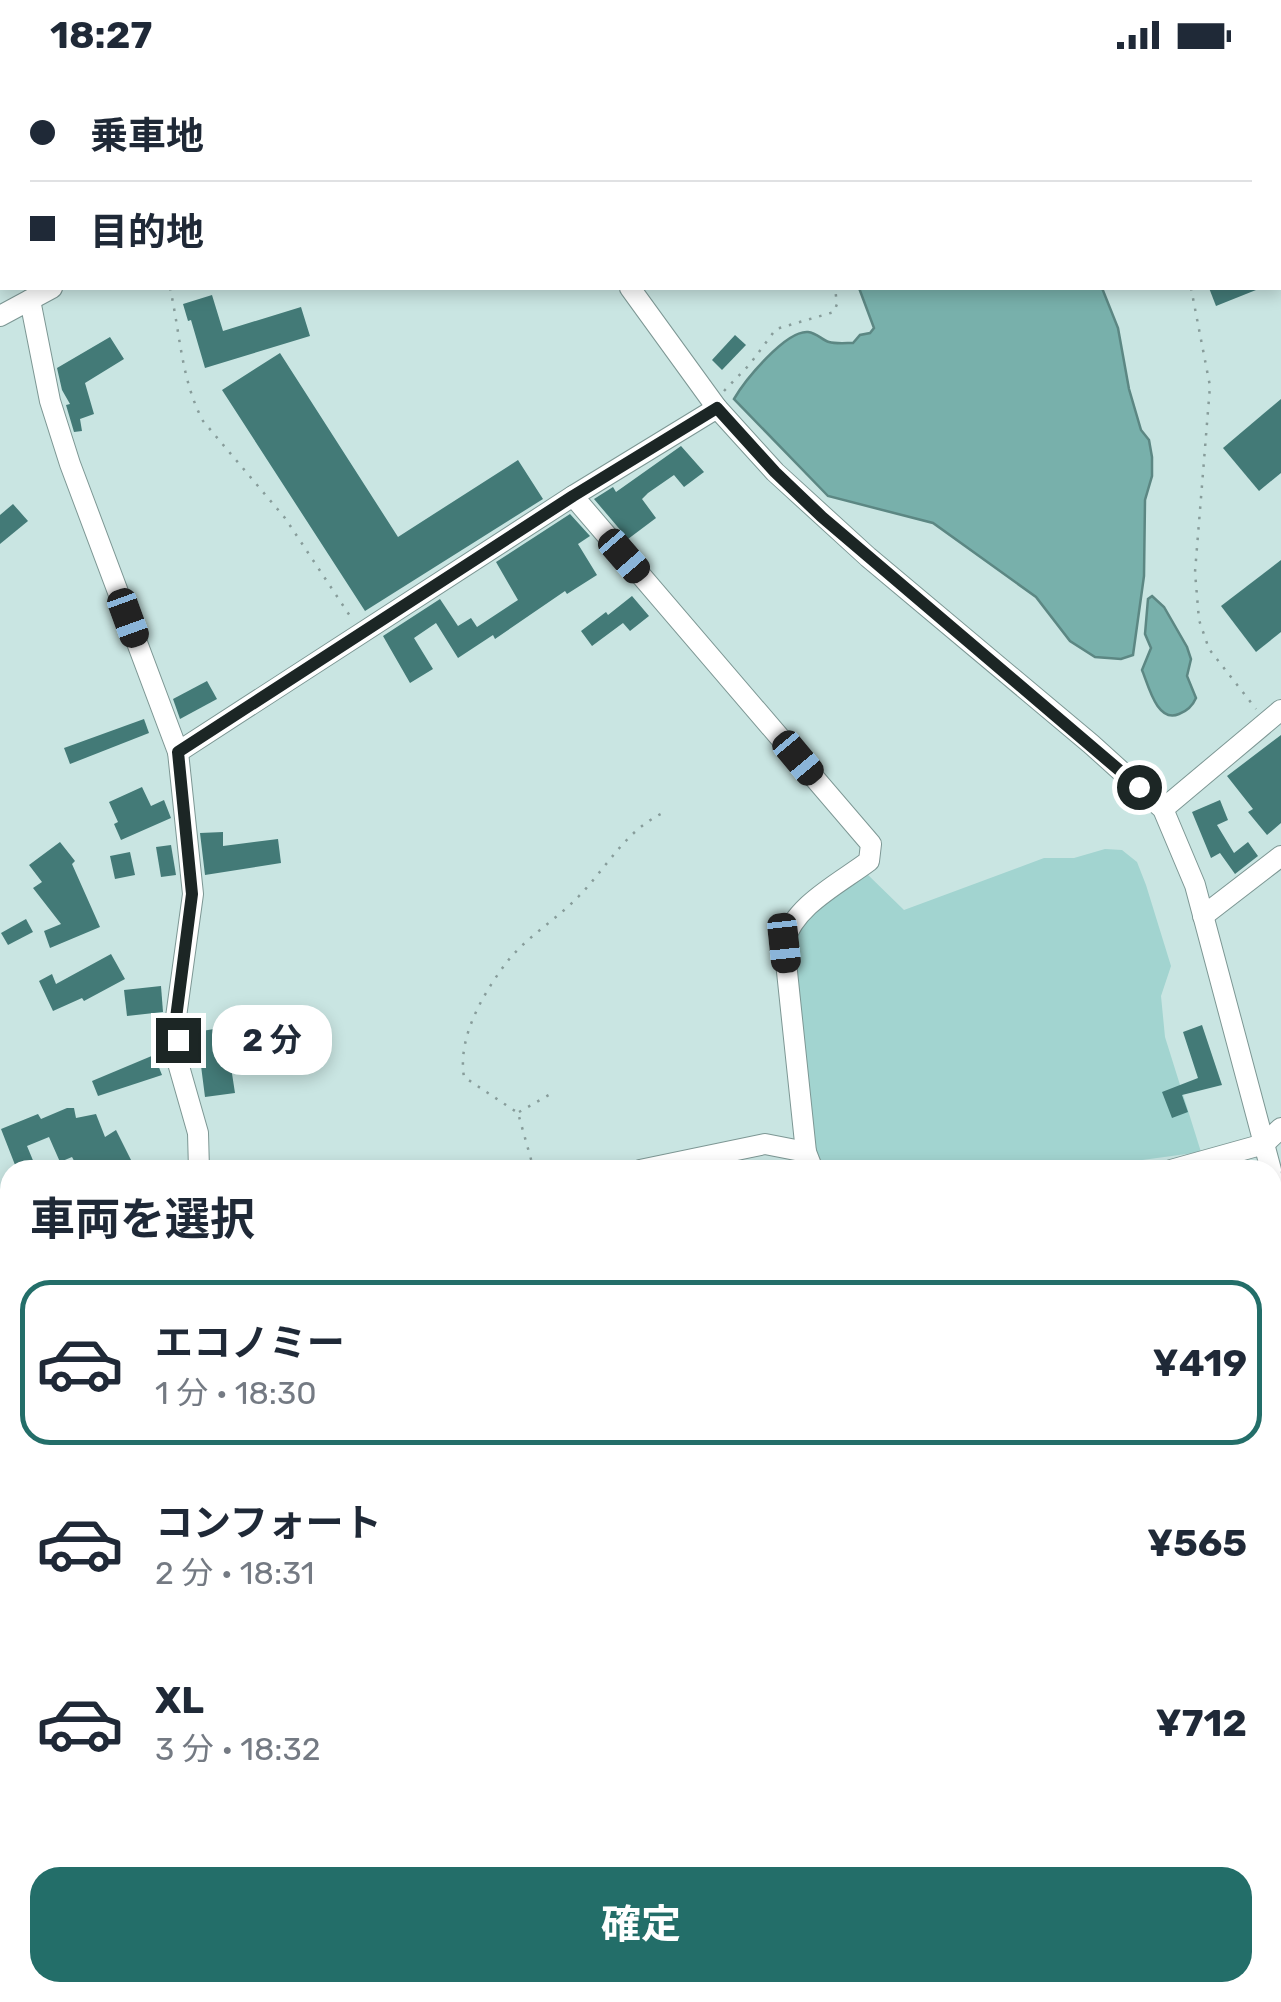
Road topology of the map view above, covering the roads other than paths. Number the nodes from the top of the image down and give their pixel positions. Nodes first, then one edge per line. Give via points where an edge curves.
1 (48, 290) edge
2 (631, 290) edge
3 (30, 300) junction
4 (0, 316) edge
5 (715, 405) junction
6 (573, 496) junction
7 (1274, 716) edge
8 (178, 752) junction
9 (1163, 808) junction
10 (1281, 856) edge
11 (1203, 916) junction
12 (1281, 1128) edge
13 (1264, 1144) junction
14 (199, 1160) edge
15 (688, 1160) edge
16 (806, 1160) edge
17 (809, 1160) edge
18 (1206, 1160) edge
19 (1268, 1160) edge

1 - 3 street
2 - 5 street
3 - 4 street
3 - 8 street via 70,464
5 - 6 street
5 - 9 street via 822,517
6 - 8 street
6 - 17 street via 871,844 869,861 799,913 784,943
7 - 9 street
8 - 14 street via 192,894 176,1018 178,1063
9 - 11 street
10 - 11 street
11 - 13 street
12 - 13 street
13 - 18 street
13 - 19 street
15 - 16 street via 765,1144

